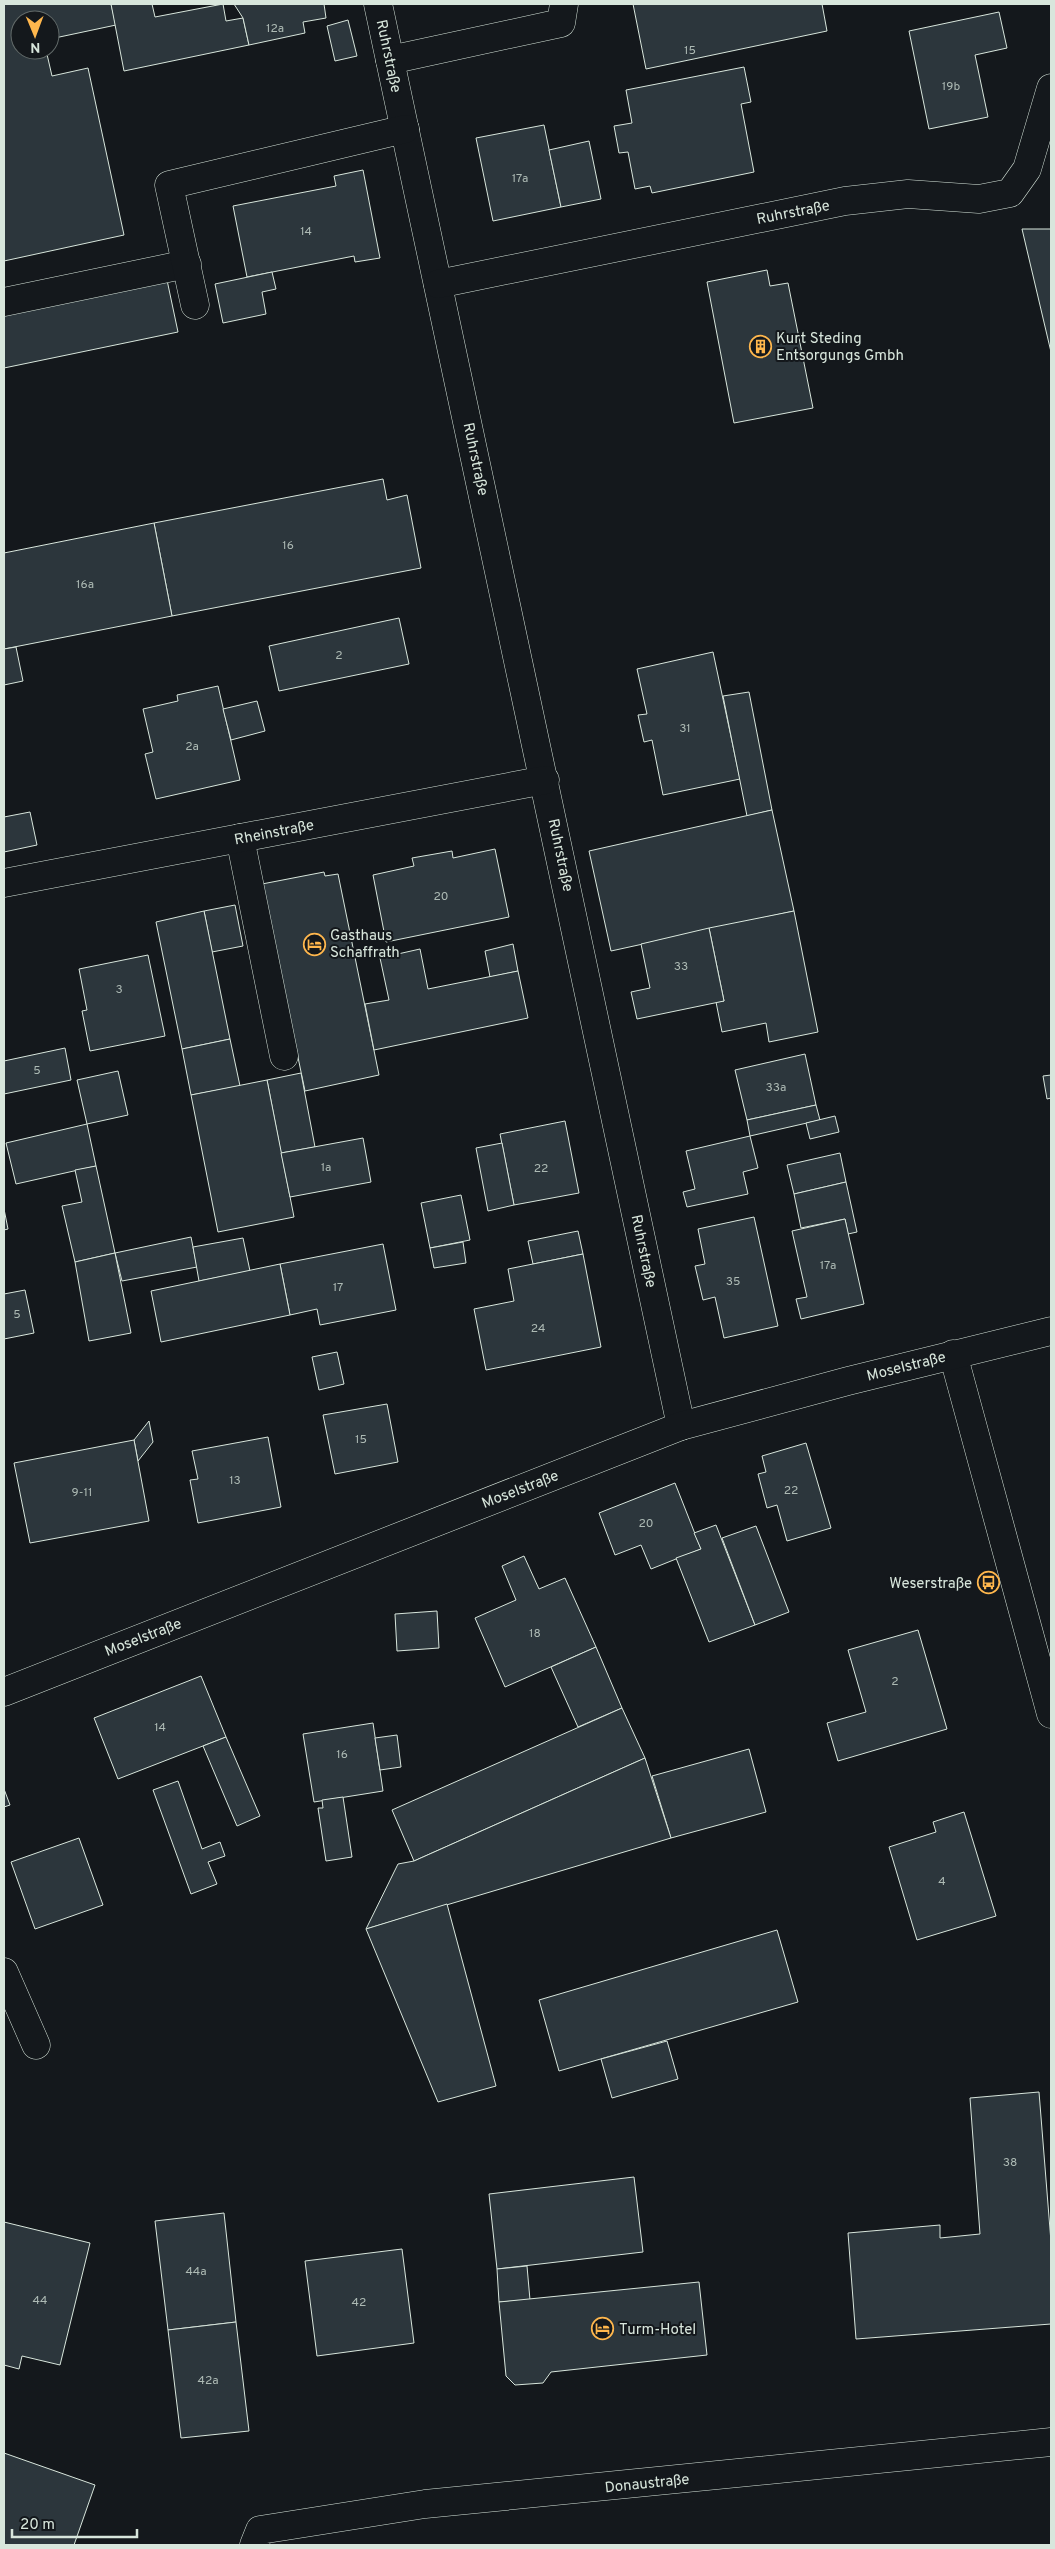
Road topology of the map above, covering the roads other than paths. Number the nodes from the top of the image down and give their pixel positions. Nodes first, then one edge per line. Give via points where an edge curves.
1 (378, 4) edge
2 (564, 4) edge
3 (390, 60) junction
4 (1051, 88) edge
5 (405, 129) junction
6 (187, 264) junction
7 (438, 284) junction
8 (4, 302) edge
9 (195, 305) dead end
10 (545, 780) junction
11 (240, 838) junction
12 (4, 883) edge
13 (284, 1056) dead end
14 (1051, 1330) edge
15 (953, 1354) junction
16 (681, 1426) junction
17 (4, 1692) edge
18 (1051, 1714) edge
19 (4, 1972) edge
20 (36, 2045) dead end
21 (1051, 2442) edge
22 (254, 2545) edge

1 - 3 street, Ruhrstraße
2 - 3 street via 561,23
3 - 5 street, Ruhrstraße
4 - 7 street, Ruhrstraße via 1027,169 1010,193 979,199 908,194 845,201
5 - 6 street via 169,185
5 - 7 street, Ruhrstraße
6 - 8 street
6 - 9 street
7 - 10 street, Ruhrstraße
10 - 11 street, Rheinstraße
10 - 16 street, Ruhrstraße
11 - 12 street, Rheinstraße
11 - 13 street
14 - 15 street, Moselstraße
15 - 16 street, Moselstraße
15 - 18 street
16 - 17 street, Moselstraße
19 - 20 street
21 - 22 street, Donaustraße via 425,2504 260,2530

